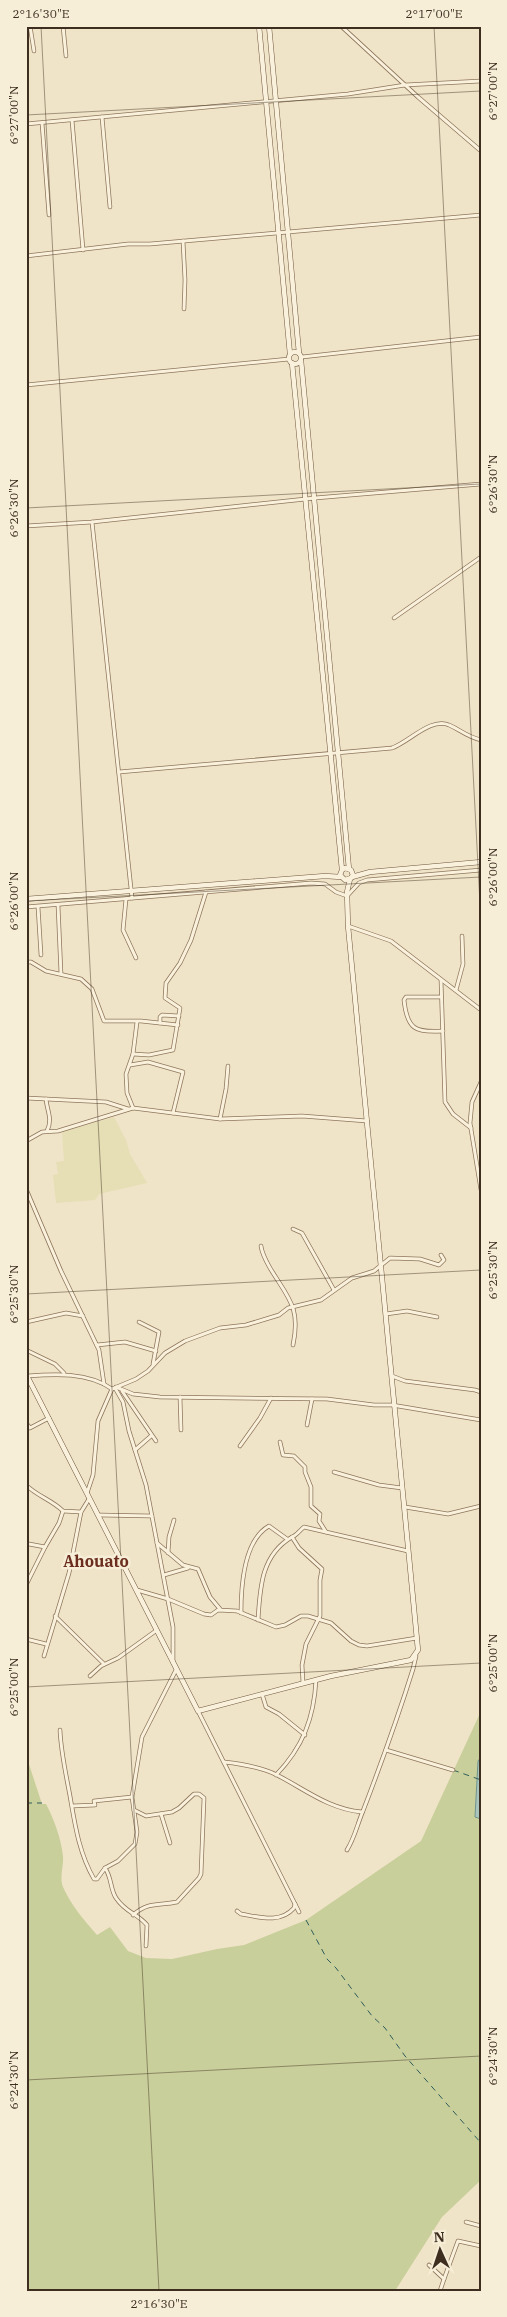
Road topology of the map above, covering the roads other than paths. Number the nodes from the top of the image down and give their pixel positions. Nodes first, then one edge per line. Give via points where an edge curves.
1 (30, 26) edge
2 (63, 26) edge
3 (258, 26) edge
4 (268, 26) edge
5 (341, 26) edge
6 (34, 51) dead end
7 (66, 56) dead end
8 (481, 81) edge
9 (405, 85) junction
10 (266, 101) junction
11 (276, 101) junction
12 (102, 117) junction
13 (72, 120) junction
14 (42, 123) junction
15 (26, 124) edge
16 (481, 150) edge
17 (110, 208) dead end
18 (49, 215) dead end
19 (481, 215) edge
20 (288, 231) junction
21 (279, 232) junction
22 (183, 241) junction
23 (83, 250) junction
24 (26, 256) edge
25 (184, 309) dead end
26 (481, 337) edge
27 (301, 357) junction
28 (290, 359) junction
29 (26, 385) edge
30 (481, 484) edge
31 (314, 498) junction
32 (304, 500) junction
33 (92, 522) junction
34 (26, 526) edge
35 (481, 557) edge
36 (394, 618) dead end
37 (481, 740) edge
38 (329, 752) junction
39 (339, 752) junction
40 (119, 772) junction
41 (481, 862) edge
42 (350, 870) junction
43 (481, 870) edge
44 (341, 871) junction
45 (370, 872) junction
46 (325, 876) junction
47 (342, 878) junction
48 (351, 878) junction
49 (131, 891) junction
50 (206, 892) junction
51 (347, 894) junction
52 (132, 898) junction
53 (26, 899) edge
54 (126, 899) junction
55 (58, 905) junction
56 (26, 907) edge
57 (38, 907) junction
58 (348, 926) junction
59 (462, 936) dead end
60 (41, 955) dead end
61 (136, 958) dead end
62 (26, 962) edge
63 (61, 974) junction
64 (441, 980) junction
65 (456, 990) junction
66 (441, 997) junction
67 (481, 1010) edge
68 (179, 1016) junction
69 (137, 1022) junction
70 (160, 1022) junction
71 (178, 1025) junction
72 (443, 1031) junction
73 (133, 1054) junction
74 (130, 1065) junction
75 (228, 1066) dead end
76 (481, 1082) edge
77 (26, 1098) edge
78 (46, 1099) junction
79 (130, 1109) junction
80 (173, 1113) junction
81 (220, 1118) junction
82 (367, 1121) junction
83 (471, 1128) junction
84 (47, 1132) junction
85 (26, 1141) edge
86 (479, 1168) edge
87 (26, 1189) edge
88 (481, 1190) edge
89 (292, 1229) dead end
90 (261, 1246) dead end
91 (441, 1254) dead end
92 (382, 1264) junction
93 (334, 1290) junction
94 (294, 1308) junction
95 (386, 1314) junction
96 (83, 1316) junction
97 (437, 1317) dead end
98 (26, 1322) edge
99 (139, 1322) dead end
100 (293, 1344) dead end
101 (97, 1346) junction
102 (26, 1350) edge
103 (156, 1351) junction
104 (152, 1365) junction
105 (65, 1374) junction
106 (27, 1376) edge
107 (392, 1376) junction
108 (104, 1384) junction
109 (115, 1388) junction
110 (122, 1390) junction
111 (481, 1392) edge
112 (180, 1397) junction
113 (271, 1398) junction
114 (312, 1399) junction
115 (395, 1407) junction
116 (49, 1418) junction
117 (481, 1420) edge
118 (26, 1423) edge
119 (307, 1425) dead end
120 (181, 1430) dead end
121 (151, 1436) junction
122 (156, 1441) dead end
123 (280, 1442) dead end
124 (240, 1446) dead end
125 (134, 1450) junction
126 (334, 1472) dead end
127 (26, 1485) edge
128 (403, 1488) junction
129 (89, 1495) junction
130 (481, 1506) edge
131 (405, 1507) junction
132 (63, 1511) junction
133 (81, 1512) junction
134 (99, 1515) junction
135 (152, 1516) junction
136 (174, 1520) dead end
137 (326, 1532) junction
138 (292, 1537) junction
139 (287, 1539) junction
140 (157, 1543) junction
141 (26, 1545) edge
142 (45, 1547) junction
143 (409, 1552) junction
144 (168, 1554) junction
145 (189, 1567) junction
146 (164, 1575) junction
147 (26, 1585) edge
148 (136, 1590) junction
149 (168, 1599) junction
150 (222, 1610) junction
151 (240, 1613) junction
152 (55, 1616) junction
153 (319, 1619) junction
154 (258, 1620) junction
155 (157, 1630) junction
156 (417, 1638) junction
157 (26, 1639) edge
158 (46, 1644) junction
159 (44, 1656) dead end
160 (416, 1656) junction
161 (173, 1663) junction
162 (104, 1664) junction
163 (176, 1669) junction
164 (90, 1676) dead end
165 (316, 1680) junction
166 (303, 1683) junction
167 (262, 1694) junction
168 (198, 1711) junction
169 (60, 1730) dead end
170 (305, 1735) junction
171 (386, 1750) junction
172 (224, 1762) junction
173 (453, 1770) dead end
174 (276, 1775) junction
175 (132, 1797) junction
176 (72, 1806) junction
177 (134, 1810) junction
178 (362, 1812) junction
179 (161, 1814) junction
180 (170, 1843) dead end
181 (346, 1850) dead end
182 (105, 1868) junction
183 (295, 1904) junction
184 (237, 1911) dead end
185 (300, 1912) dead end
186 (133, 1915) junction
187 (146, 1946) dead end
188 (466, 2222) dead end
189 (481, 2226) edge
190 (481, 2246) edge
191 (428, 2265) dead end
192 (444, 2279) junction
193 (440, 2291) edge

1 - 6 street
2 - 7 street
3 - 10 street
4 - 11 street
5 - 9 street
8 - 9 street
9 - 11 street
9 - 16 street
10 - 11 street
10 - 12 street
10 - 21 street
11 - 20 street
12 - 13 street
12 - 17 street
13 - 14 street
13 - 23 street
14 - 15 street
14 - 18 street
19 - 20 street
20 - 21 street
20 - 27 street
21 - 22 street
21 - 28 street
22 - 23 street
22 - 25 street
23 - 24 street
26 - 27 street
27 - 28 street via 296,364
27 - 28 street via 295,352
27 - 31 street
28 - 29 street
28 - 32 street
30 - 31 street
31 - 32 street
31 - 39 street
32 - 33 street
32 - 38 street
33 - 34 street
33 - 40 street
35 - 36 street
37 - 39 street via 439,723 427,726 392,748
38 - 39 street
38 - 40 street
38 - 44 street
39 - 42 street
40 - 49 street
41 - 45 street
42 - 44 street
42 - 45 street
42 - 48 street
43 - 51 street via 367,880
44 - 46 street
44 - 47 street
45 - 48 street
46 - 47 street
46 - 49 street
47 - 48 street
47 - 51 street
48 - 51 street
49 - 52 street
49 - 53 street
50 - 51 street via 311,883 325,884 336,892
50 - 52 street
50 - 68 street via 191,940 166,987 165,998 180,1008
51 - 58 street
52 - 54 street
54 - 55 street
54 - 61 street via 123,930
55 - 57 street
55 - 63 street
56 - 57 street
57 - 60 street
58 - 64 street via 390,941
58 - 82 street
59 - 65 street via 463,964
62 - 63 street
63 - 69 street via 74,976 89,985 104,1021
64 - 65 street
64 - 66 street
65 - 67 street
66 - 72 street
66 - 72 street via 406,997 404,1000 414,1028 422,1032
68 - 70 street via 162,1015
68 - 71 street
69 - 70 street
69 - 73 street
70 - 71 street
71 - 73 street via 171,1051
72 - 83 street via 445,1102 453,1114
73 - 74 street
74 - 79 street via 126,1074
74 - 80 street via 148,1062 183,1072
75 - 81 street
76 - 83 street via 472,1102
77 - 78 street
78 - 79 street via 113,1103
78 - 84 street via 50,1114
79 - 80 street
79 - 84 street
80 - 81 street
81 - 82 street via 302,1116
82 - 92 street
83 - 86 street
84 - 85 street
86 - 88 street
87 - 96 street
89 - 93 street via 304,1236
90 - 94 street
91 - 92 street via 444,1260 439,1265 420,1259 390,1258
92 - 93 street
92 - 95 street
93 - 94 street via 321,1300
94 - 100 street
94 - 104 street via 246,1325 220,1328 196,1337 165,1353
95 - 97 street via 407,1311
95 - 107 street
96 - 98 street via 66,1313
96 - 101 street
99 - 103 street via 159,1331
101 - 103 street via 125,1342
101 - 108 street
102 - 105 street via 55,1364
103 - 104 street
104 - 109 street via 136,1379
105 - 106 street
105 - 108 street
106 - 116 street
107 - 111 street via 405,1381
107 - 115 street
108 - 109 street
109 - 110 street
109 - 125 street via 123,1402
109 - 129 street via 98,1421
110 - 112 street via 145,1396
110 - 121 street
112 - 113 street
112 - 120 street
113 - 114 street
113 - 124 street
114 - 115 street
114 - 119 street
115 - 117 street
115 - 128 street
116 - 118 street via 30,1428
116 - 129 street
121 - 122 street
121 - 125 street
123 - 137 street via 283,1455 294,1456 305,1467 311,1487 311,1506 320,1514 319,1521
125 - 135 street
126 - 128 street
127 - 132 street
128 - 131 street
129 - 133 street
129 - 134 street
130 - 131 street via 448,1514
131 - 143 street
132 - 133 street
132 - 142 street
133 - 152 street via 69,1573
134 - 135 street
134 - 148 street
135 - 140 street
136 - 144 street
137 - 138 street via 304,1527
137 - 143 street
138 - 139 street
138 - 153 street via 301,1550 322,1568
139 - 151 street via 269,1526 254,1544 243,1573
139 - 154 street via 264,1569
140 - 144 street
140 - 146 street
141 - 142 street
142 - 147 street
143 - 156 street
144 - 145 street
145 - 146 street
145 - 150 street via 198,1569 210,1597
146 - 149 street
148 - 149 street
148 - 155 street
149 - 150 street via 208,1615
149 - 161 street via 173,1627
150 - 151 street
151 - 154 street
152 - 158 street
152 - 162 street
153 - 154 street via 301,1616 280,1627
153 - 156 street via 331,1623 358,1645
153 - 166 street via 306,1644
155 - 161 street
155 - 162 street via 118,1658
156 - 160 street
157 - 158 street
158 - 159 street
160 - 165 street
160 - 171 street
161 - 163 street
162 - 164 street
163 - 168 street
163 - 175 street via 142,1737
165 - 166 street
165 - 170 street via 314,1708
166 - 167 street
167 - 168 street
167 - 170 street via 266,1707
168 - 172 street
169 - 176 street
170 - 174 street
171 - 173 street
171 - 178 street
172 - 174 street via 244,1764
172 - 183 street
174 - 178 street via 330,1805
175 - 176 street
175 - 177 street
176 - 182 street via 83,1858 94,1878 97,1879
177 - 179 street via 146,1816
177 - 182 street via 137,1832 134,1844 118,1862
178 - 181 street
179 - 180 street
179 - 186 street via 177,1810 194,1794 202,1795 201,1874 177,1902 153,1904
182 - 186 street via 112,1880 113,1893
183 - 184 street via 287,1914 272,1919
183 - 185 street
186 - 187 street via 147,1925
188 - 189 street
190 - 192 street via 458,2241
191 - 192 street
192 - 193 street

